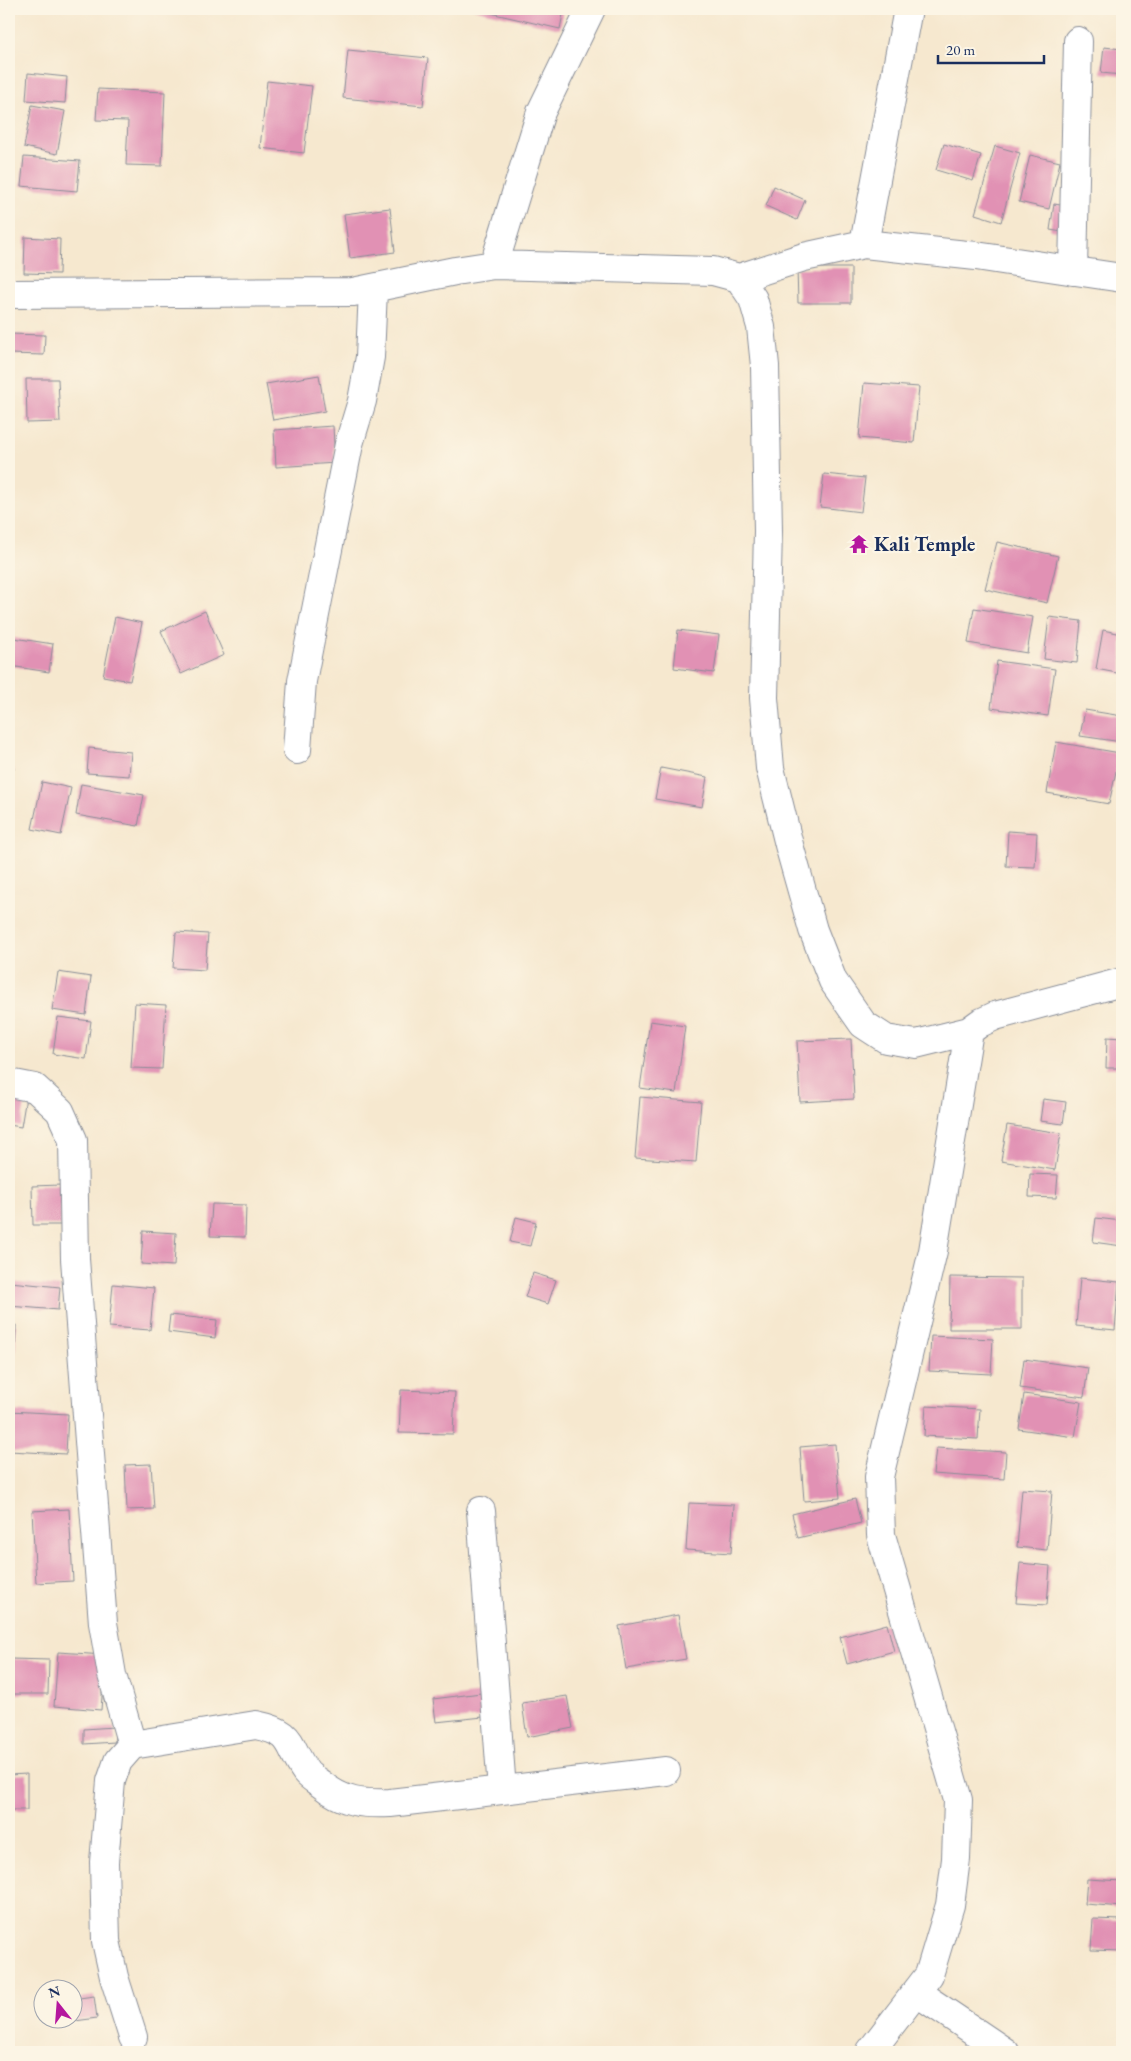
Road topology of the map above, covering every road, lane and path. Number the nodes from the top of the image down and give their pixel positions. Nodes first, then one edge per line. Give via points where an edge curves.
1 (591, 9) edge
2 (908, 9) edge
3 (1078, 41) dead end
4 (864, 244) junction
5 (494, 265) junction
6 (1073, 271) junction
7 (739, 278) junction
8 (1122, 278) edge
9 (373, 290) junction
10 (9, 294) edge
11 (298, 750) dead end
12 (1122, 982) edge
13 (969, 1031) junction
14 (9, 1084) edge
15 (481, 1511) dead end
16 (132, 1744) junction
17 (666, 1771) dead end
18 (502, 1790) junction
19 (916, 1992) junction
20 (133, 2037) dead end
21 (870, 2052) edge
22 (1004, 2052) edge

1 - 5 street via 541,112
2 - 4 street
3 - 6 street
4 - 6 street
4 - 7 street via 804,257
5 - 7 street via 713,271
5 - 9 street via 455,270
6 - 8 street
7 - 13 street via 752,299 761,327 765,366 768,531 764,698 770,768 813,930 833,981 863,1024 886,1039 916,1044
9 - 10 street
9 - 11 street via 370,357 362,401 349,444 302,681
12 - 13 street via 995,1016
13 - 19 street via 933,1251 879,1477 881,1535 958,1800 950,1905 929,1975
14 - 16 street via 34,1088 60,1111 73,1140 76,1259 103,1623 112,1675
15 - 18 street
16 - 18 street via 256,1725 274,1729 290,1740 307,1773 334,1794 360,1804
16 - 20 street via 118,1761 111,1781 104,1862 106,1941
17 - 18 street
19 - 21 street
19 - 22 street

